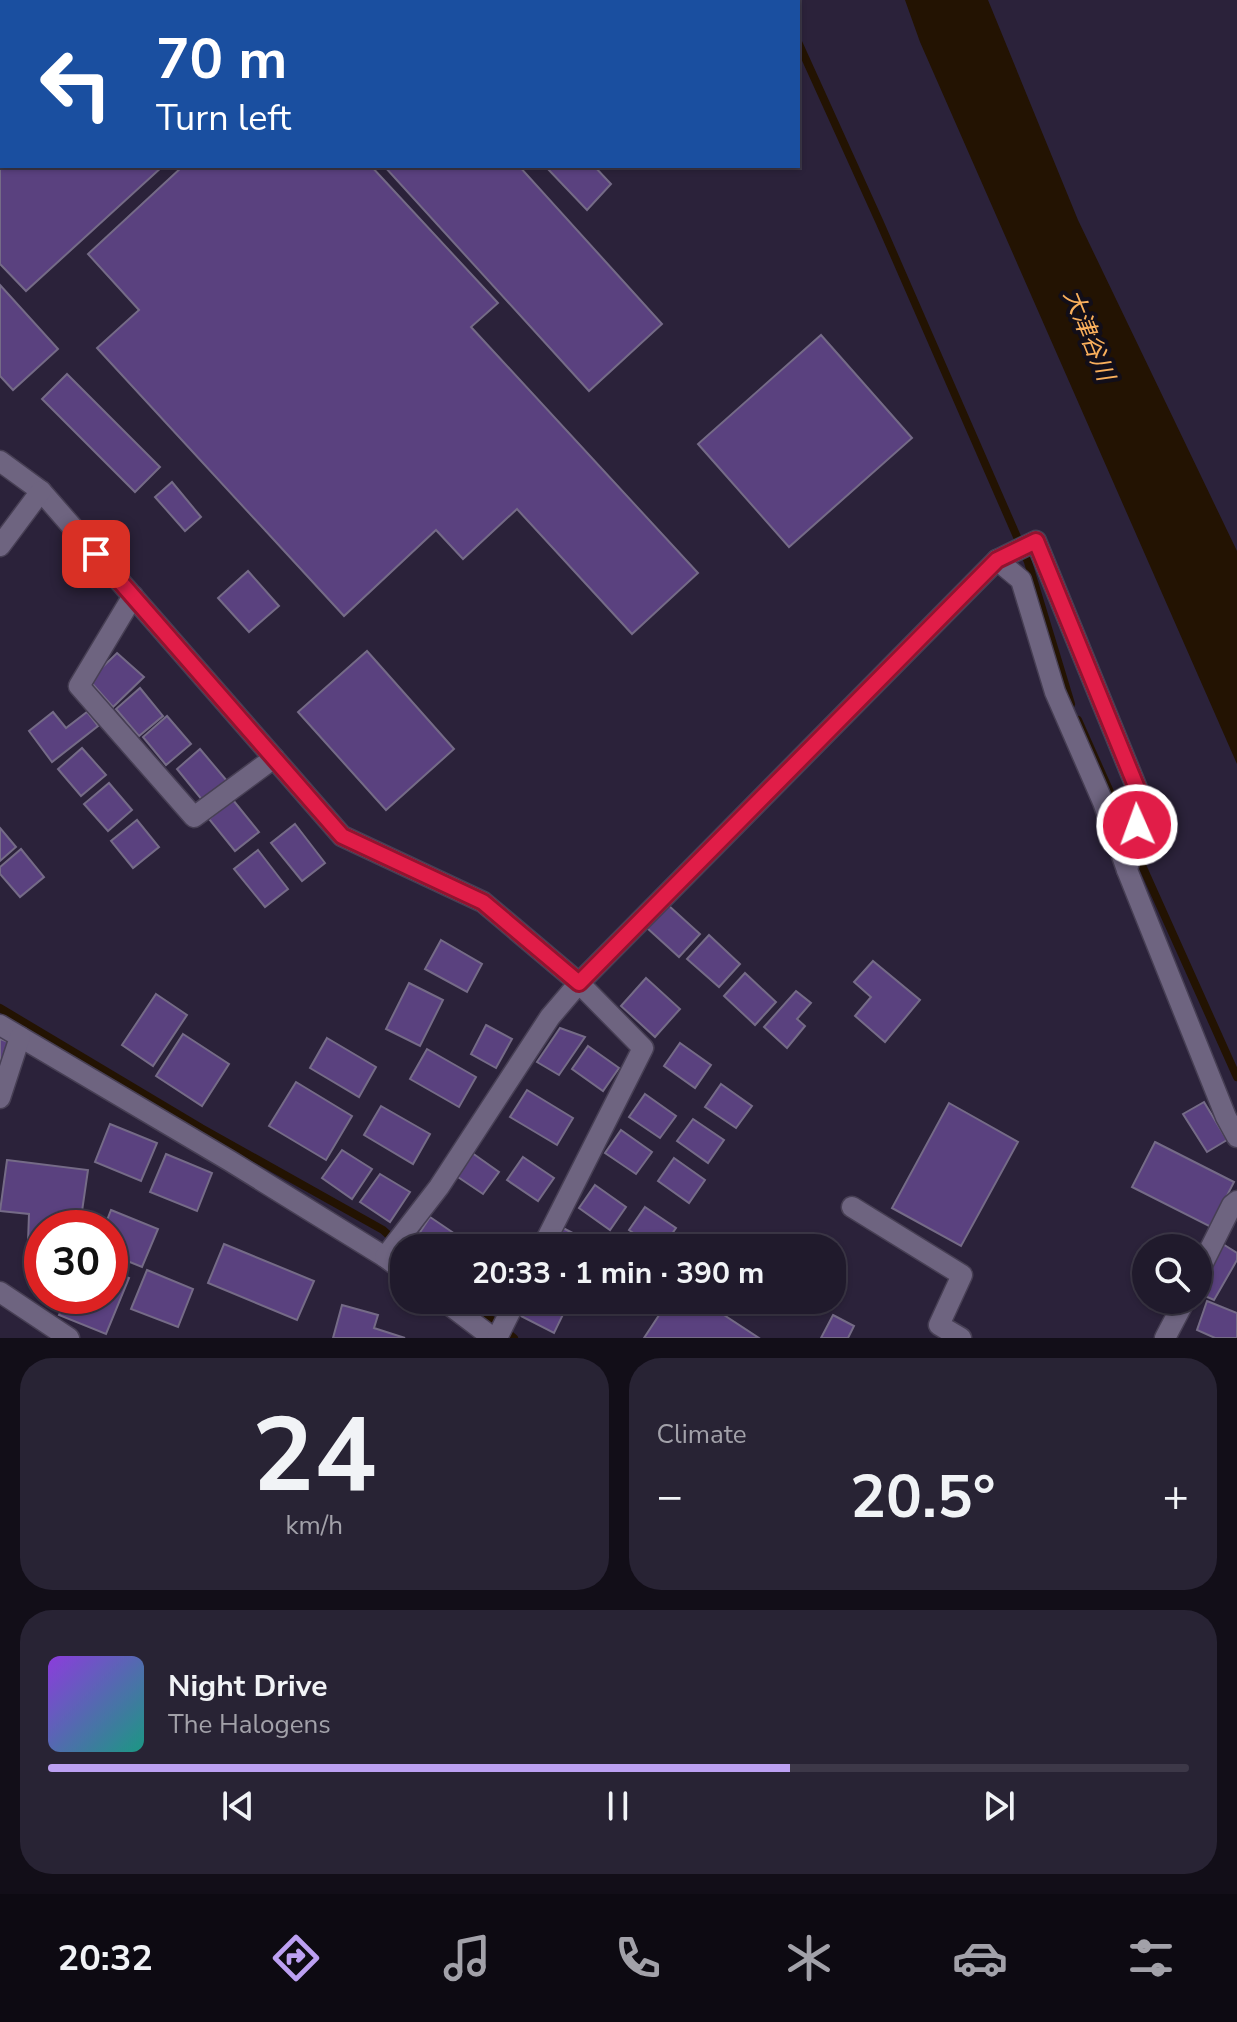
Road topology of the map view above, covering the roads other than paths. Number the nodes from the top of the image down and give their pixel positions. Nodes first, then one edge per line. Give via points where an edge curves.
1 (0, 461) edge
2 (41, 491) junction
3 (0, 546) edge
4 (997, 560) junction
5 (133, 596) junction
6 (274, 758) junction
7 (1127, 870) junction
8 (579, 983) junction
9 (0, 1025) edge
10 (20, 1037) junction
11 (0, 1098) edge
12 (1237, 1137) edge
13 (1237, 1201) edge
14 (852, 1207) dead end
15 (549, 1234) edge
16 (1212, 1245) edge
17 (385, 1257) junction
18 (390, 1261) edge
19 (0, 1292) edge
20 (462, 1314) edge
21 (508, 1314) edge
22 (1178, 1314) edge
23 (69, 1338) edge
24 (495, 1338) edge
25 (961, 1338) edge
26 (1165, 1338) edge

1 - 2 street
2 - 3 street
2 - 5 street
4 - 7 street via 1021,580 1055,692
4 - 7 street via 1036,541 1143,803
4 - 8 street
5 - 6 street
5 - 6 street via 79,686 194,817
6 - 8 street via 342,836 483,902
7 - 12 street
8 - 15 street via 643,1048
8 - 17 street via 550,1017 439,1187
9 - 10 street
10 - 11 street
10 - 17 street
13 - 16 street
14 - 25 street via 962,1275 939,1325
17 - 18 street
19 - 23 street
20 - 24 street
21 - 24 street
22 - 26 street

